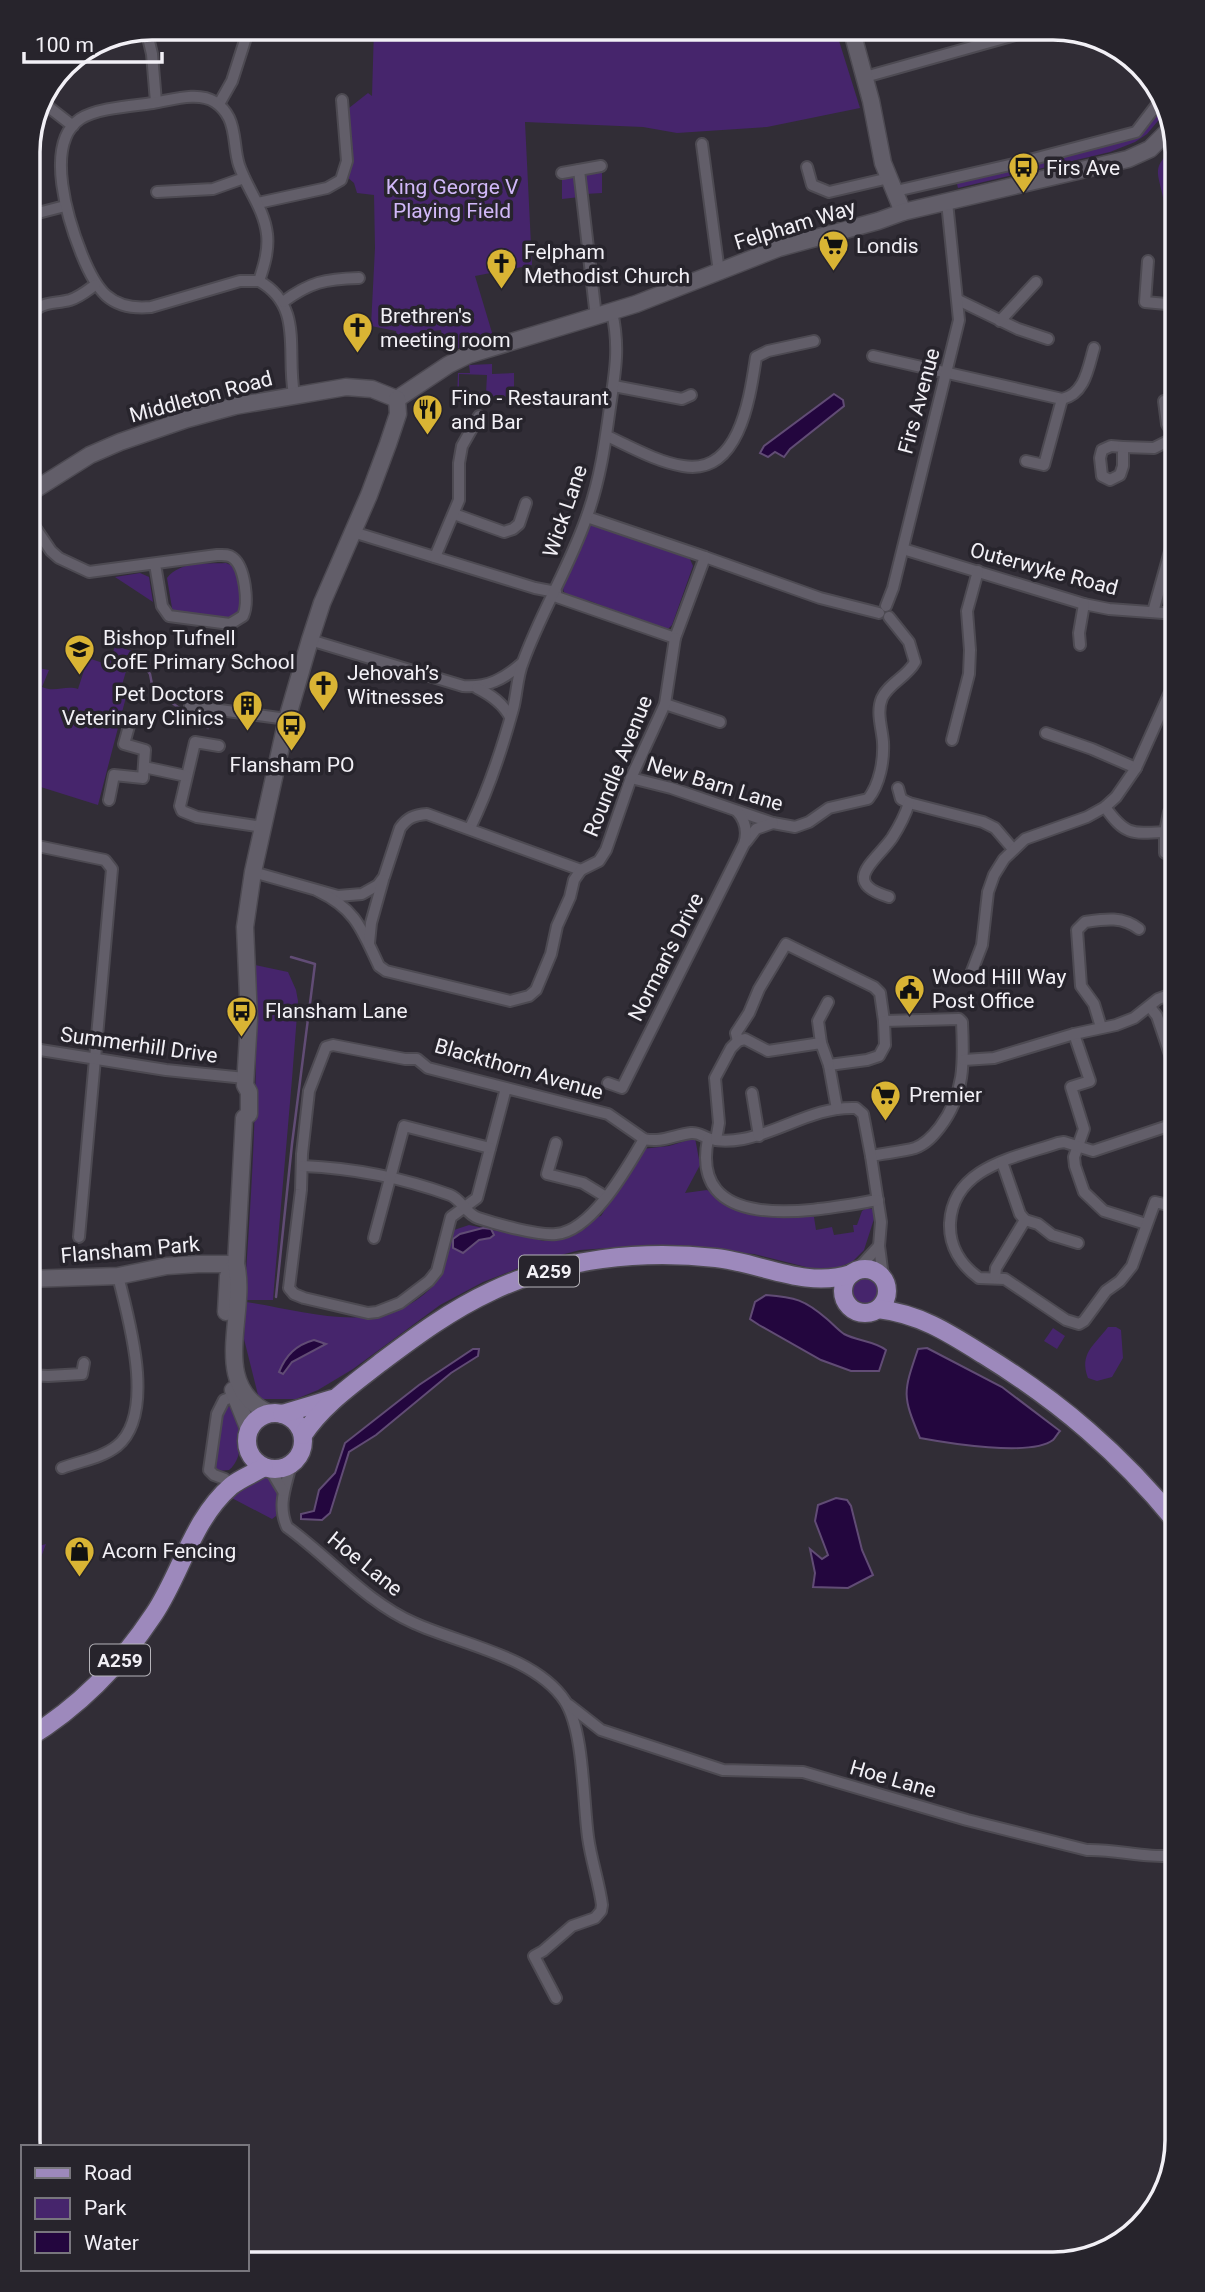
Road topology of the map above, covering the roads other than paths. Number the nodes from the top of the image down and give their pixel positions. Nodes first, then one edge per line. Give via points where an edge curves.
1 (149, 40) edge
2 (245, 40) edge
3 (854, 40) edge
4 (998, 40) edge
5 (865, 78) junction
6 (342, 100) dead end
7 (156, 102) junction
8 (219, 104) junction
9 (50, 108) edge
10 (1155, 108) edge
11 (73, 126) junction
12 (1163, 136) edge
13 (702, 145) dead end
14 (601, 166) dead end
15 (807, 167) dead end
16 (579, 170) junction
17 (562, 173) dead end
18 (244, 178) junction
19 (892, 185) junction
20 (157, 192) dead end
21 (947, 202) junction
22 (258, 203) junction
23 (65, 206) junction
24 (40, 212) edge
25 (903, 212) junction
26 (1148, 261) dead end
27 (719, 272) junction
28 (359, 278) dead end
29 (259, 281) junction
30 (1036, 282) dead end
31 (95, 285) junction
32 (958, 300) junction
33 (283, 302) junction
34 (1165, 304) edge
35 (40, 306) edge
36 (604, 315) junction
37 (1000, 320) junction
38 (1048, 339) dead end
39 (814, 341) dead end
40 (1094, 348) dead end
41 (873, 356) dead end
42 (947, 373) junction
43 (614, 386) junction
44 (294, 394) junction
45 (691, 395) dead end
46 (397, 399) junction
47 (1062, 399) junction
48 (1164, 401) dead end
49 (1165, 409) edge
50 (479, 416) dead end
51 (607, 436) junction
52 (1165, 444) edge
53 (1123, 447) dead end
54 (1026, 461) dead end
55 (40, 486) edge
56 (526, 503) dead end
57 (454, 514) junction
58 (587, 517) junction
59 (353, 532) junction
60 (40, 535) edge
61 (903, 549) junction
62 (435, 556) junction
63 (705, 557) junction
64 (155, 564) junction
65 (1165, 569) edge
66 (978, 571) junction
67 (555, 594) junction
68 (1084, 604) junction
69 (885, 612) junction
70 (1153, 612) junction
71 (1165, 613) edge
72 (675, 638) junction
73 (310, 640) junction
74 (1080, 645) dead end
75 (522, 664) junction
76 (477, 688) junction
77 (666, 704) junction
78 (190, 706) dead end
79 (1165, 716) edge
80 (510, 717) junction
81 (287, 719) junction
82 (720, 722) dead end
83 (129, 726) dead end
84 (1046, 733) dead end
85 (952, 740) dead end
86 (219, 747) dead end
87 (144, 767) junction
88 (1136, 768) junction
89 (186, 776) junction
90 (631, 778) junction
91 (898, 788) dead end
92 (110, 800) dead end
93 (909, 803) junction
94 (1105, 807) junction
95 (737, 811) junction
96 (773, 823) junction
97 (263, 827) junction
98 (470, 828) junction
99 (1165, 832) joint
100 (744, 844) junction
101 (40, 846) edge
102 (1013, 849) junction
103 (1164, 852) dead end
104 (581, 870) junction
105 (253, 872) junction
106 (384, 877) junction
107 (318, 891) junction
108 (888, 897) dead end
109 (1139, 929) dead end
110 (369, 943) junction
111 (969, 979) dead end
112 (1165, 996) edge
113 (828, 1002) dead end
114 (1150, 1007) junction
115 (884, 1021) junction
116 (1101, 1027) junction
117 (1074, 1034) junction
118 (1165, 1040) edge
119 (738, 1041) junction
120 (821, 1043) junction
121 (40, 1050) edge
122 (94, 1060) junction
123 (964, 1060) junction
124 (829, 1065) junction
125 (245, 1082) junction
126 (608, 1083) dead end
127 (506, 1088) junction
128 (752, 1093) dead end
129 (837, 1110) junction
130 (1165, 1128) edge
131 (759, 1136) junction
132 (644, 1139) junction
133 (712, 1139) junction
134 (556, 1143) dead end
135 (1077, 1146) junction
136 (490, 1148) junction
137 (871, 1156) junction
138 (1002, 1162) junction
139 (303, 1166) junction
140 (389, 1178) junction
141 (606, 1197) junction
142 (878, 1200) junction
143 (1165, 1204) edge
144 (463, 1207) junction
145 (1025, 1220) junction
146 (1146, 1224) junction
147 (79, 1237) dead end
148 (374, 1238) dead end
149 (1078, 1243) dead end
150 (879, 1246) junction
151 (236, 1265) junction
152 (854, 1272) junction
153 (118, 1276) junction
154 (796, 1277) junction
155 (995, 1278) junction
156 (40, 1279) edge
157 (884, 1281) junction
158 (846, 1301) junction
159 (878, 1309) junction
160 (916, 1316) junction
161 (84, 1363) dead end
162 (40, 1376) edge
163 (235, 1396) junction
164 (335, 1398) junction
165 (276, 1413) junction
166 (249, 1430) junction
167 (303, 1435) junction
168 (247, 1448) junction
169 (291, 1464) junction
170 (62, 1468) dead end
171 (267, 1468) junction
172 (217, 1474) junction
173 (283, 1491) junction
174 (1165, 1508) edge
175 (195, 1531) junction
176 (565, 1701) junction
177 (40, 1730) edge
178 (601, 1730) junction
179 (577, 1738) junction
180 (1165, 1855) edge
181 (556, 1998) dead end

1 - 7 street
2 - 8 street
3 - 5 main road
4 - 5 street
5 - 19 main road
6 - 22 street via 347,161 341,180 327,188
7 - 8 street via 195,97
7 - 11 street via 90,115
8 - 18 street via 231,121
9 - 11 street
10 - 19 street via 1136,132 1004,166
11 - 23 street via 62,160
12 - 21 main road, Felpham Way via 1150,149 1128,159
13 - 27 street
14 - 16 street
15 - 19 street via 812,185 829,192
16 - 17 street
16 - 36 street, Wick Lane
18 - 20 street via 213,189
18 - 22 street
19 - 25 main road
21 - 25 main road, Felpham Way
21 - 32 street, Firs Avenue
22 - 29 street via 267,245
23 - 24 street
23 - 31 street
25 - 27 main road, Felpham Way via 779,247
26 - 34 street via 1145,302
27 - 36 main road, Felpham Way
28 - 33 street via 313,283
29 - 31 street via 240,281 139,308 110,299
29 - 33 street
30 - 37 street
31 - 35 street via 77,298
32 - 37 street
32 - 42 street, Firs Avenue
33 - 44 street via 290,326
36 - 43 street, Wick Lane via 617,348
36 - 46 main road, Felpham Way via 468,355
37 - 38 street
39 - 51 street via 756,357 746,415 727,450 708,463 698,467 671,463
40 - 47 street via 1080,390
41 - 42 street
42 - 47 street
42 - 61 street, Firs Avenue
43 - 45 street via 682,399
43 - 51 street, Wick Lane
44 - 46 main road, Middleton Road via 346,387 372,389
44 - 55 main road, Middleton Road via 211,412 120,442
46 - 59 main road via 398,414
47 - 54 street via 1044,465
48 - 49 street
50 - 57 street via 462,446 461,493
51 - 58 street, Wick Lane
52 - 53 street via 1154,448
56 - 57 street via 519,524 504,532
57 - 62 street
58 - 63 street
58 - 67 street, Wick Lane
59 - 62 street
59 - 73 main road
60 - 64 street via 51,551 79,569 99,572
61 - 66 street, Outerwyke Road
61 - 69 street, Firs Avenue
62 - 67 street
63 - 69 street via 830,601
63 - 72 street, Roundle Avenue
64 - 64 street via 230,556 242,576 243,616 229,624 169,616 162,606
65 - 70 street
66 - 68 street, Outerwyke Road
66 - 85 street via 967,611 969,674
67 - 72 street
67 - 75 street, Wick Lane
68 - 70 street, Outerwyke Road
68 - 74 street
69 - 96 street, New Barn Lane via 909,642 915,662 881,701 883,744 873,793 862,802 825,810 802,825
70 - 71 street, Outerwyke Road
72 - 77 street, Roundle Avenue
73 - 76 street
73 - 81 main road
75 - 76 street
75 - 80 street, Wick Lane
76 - 80 street via 493,697
77 - 82 street
77 - 90 street, Roundle Avenue
78 - 81 street
79 - 88 street
80 - 98 street, Wick Lane
81 - 97 main road
83 - 87 street via 124,744 145,750
84 - 88 street
86 - 89 street via 195,742
87 - 89 street
87 - 92 street via 143,778 114,775
88 - 94 street
89 - 97 street via 182,811
90 - 95 street, New Barn Lane
90 - 104 street, Roundle Avenue via 606,850 599,861
91 - 93 street via 901,799
93 - 102 street via 983,822 995,828
93 - 108 street via 890,841 865,871 869,890
94 - 99 street via 1128,831
94 - 102 street via 1025,839
95 - 96 street, New Barn Lane
95 - 100 street via 746,829
96 - 100 street, Norman's Drive via 756,830
97 - 105 main road
98 - 104 street
98 - 106 street via 427,814 411,817 400,828
99 - 103 street
100 - 126 street, Norman's Drive via 622,1088
101 - 122 street via 105,860 113,874
102 - 111 street via 988,892 982,945
104 - 110 street, Roundle Avenue via 536,989 520,1000 386,971
105 - 107 street
105 - 125 main road via 245,927 249,1019
106 - 107 street via 362,894 338,896
106 - 110 street
107 - 110 street, Roundle Avenue via 355,917
109 - 116 street via 1127,920 1116,920 1085,922 1077,930 1081,986 1094,1004
112 - 114 street
113 - 120 street via 818,1021
114 - 116 street via 1134,1018
114 - 118 street
115 - 119 street via 880,993 874,987 786,944 736,1033
115 - 123 street via 959,1019
115 - 124 street via 885,1045 880,1056
116 - 117 street
117 - 123 street via 994,1058
117 - 135 street via 1090,1081 1071,1087 1084,1129
119 - 120 street via 745,1039 768,1051
119 - 133 street via 715,1078 719,1123
120 - 124 street
121 - 122 street, Summerhill Drive
122 - 125 street, Summerhill Drive
122 - 147 street
123 - 137 street via 955,1105 934,1134 915,1147
124 - 129 street
125 - 151 main road via 249,1114 244,1118
127 - 132 street, Blackthorn Avenue via 608,1114
127 - 136 street
127 - 139 street, Blackthorn Avenue via 428,1068 417,1059 326,1047 309,1091
128 - 131 street
129 - 131 street via 799,1118
129 - 137 street via 856,1108 863,1114
130 - 135 street via 1093,1151
131 - 133 street via 728,1142
132 - 133 street via 667,1140 693,1132
132 - 141 street
133 - 142 street via 705,1152 712,1182 744,1208 808,1212
134 - 141 street via 547,1174 583,1182
135 - 138 street via 1058,1143
135 - 146 street via 1075,1166 1088,1198 1104,1211
136 - 140 street via 404,1126
136 - 144 street via 477,1198
137 - 142 street
138 - 145 street
138 - 155 street via 966,1182 951,1212 953,1245 965,1266 979,1278
139 - 140 street
139 - 144 street, Blackthorn Avenue via 289,1288 304,1298 368,1313 400,1303 437,1271 451,1217
140 - 144 street via 453,1196
140 - 148 street
141 - 144 street via 581,1225 556,1234 474,1217
142 - 150 street
143 - 146 street via 1155,1202
145 - 149 street
145 - 155 street via 996,1268
146 - 155 street via 1132,1266 1079,1324 1005,1279
150 - 152 street
150 - 157 street
151 - 153 main road, Flansham Park via 167,1266
151 - 163 main road via 228,1276 225,1349
151 - 165 main road via 239,1279 233,1346 237,1370 244,1395 256,1407
152 - 154 main road, A259 via 836,1279
152 - 157 main road via 871,1270
152 - 158 main road via 844,1286
153 - 156 main road, Flansham Park
153 - 170 street via 138,1367 132,1421 126,1436 112,1449
154 - 158 main road, A259
154 - 164 main road, A259 via 744,1262 658,1254 614,1256 534,1275 494,1289 438,1320
157 - 159 main road via 886,1298
157 - 160 main road
158 - 159 main road via 863,1313
159 - 160 main road
160 - 174 main road via 1033,1386 1086,1427
161 - 162 street via 82,1374
163 - 166 main road
163 - 172 street via 224,1401 217,1414
164 - 165 main road, A259
164 - 167 main road, A259
165 - 166 main road via 257,1419
165 - 167 main road via 295,1422
166 - 168 main road
167 - 169 main road via 301,1452
168 - 171 main road via 257,1463
168 - 172 main road, A259 via 240,1467
169 - 171 main road
169 - 173 street, Hoe Lane
171 - 173 street, Hoe Lane
171 - 175 main road, A259 via 234,1484
172 - 175 main road, A259 via 212,1492 199,1510
173 - 176 street, Hoe Lane via 287,1527 383,1605 418,1625 516,1662 542,1678
175 - 177 main road, A259 via 167,1592 121,1659
176 - 178 street, Hoe Lane
176 - 179 street, Hoe Lane
178 - 179 street
178 - 180 street, Hoe Lane via 723,1770 803,1772 1087,1850
179 - 181 street, Hoe Lane via 591,1860 602,1905 595,1917 572,1926 534,1956

